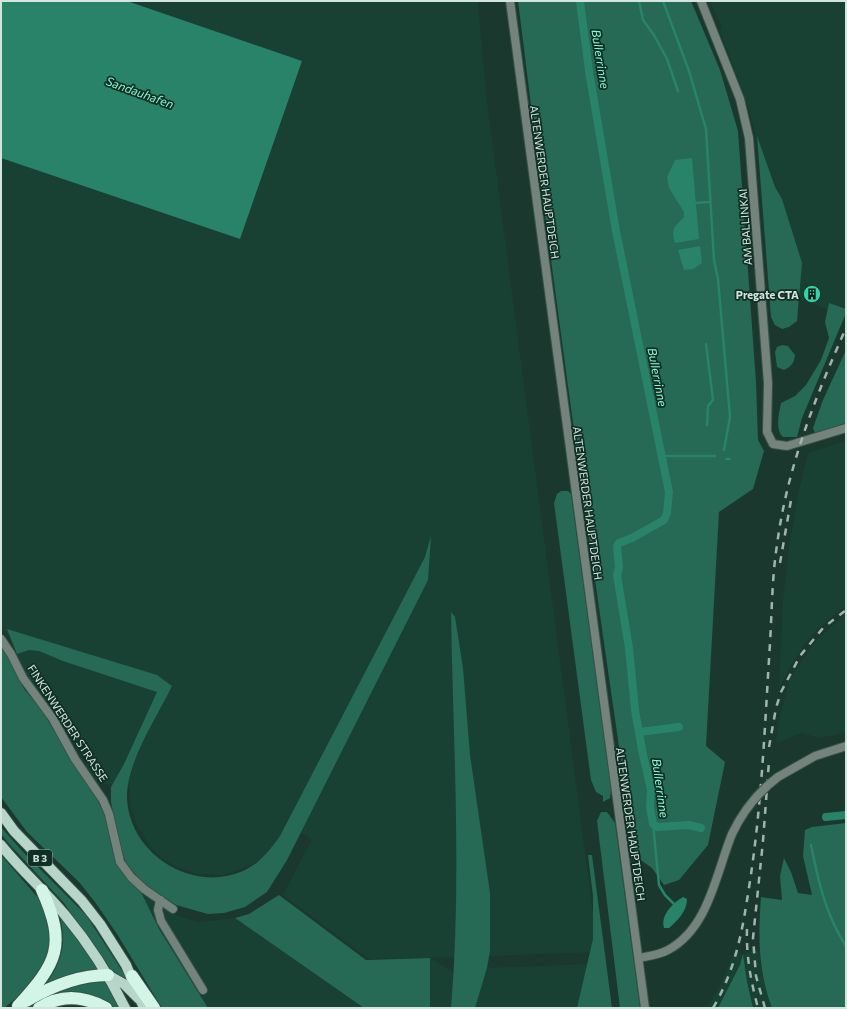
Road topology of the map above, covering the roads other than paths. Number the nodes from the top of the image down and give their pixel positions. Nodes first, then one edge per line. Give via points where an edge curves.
1 (510, 1) edge
2 (701, 1) edge
3 (846, 428) edge
4 (1, 639) edge
5 (846, 746) edge
6 (1, 813) edge
7 (1, 845) edge
8 (42, 890) junction
9 (160, 900) junction
10 (173, 909) dead end
11 (639, 958) junction
12 (108, 975) junction
13 (132, 976) junction
14 (203, 990) dead end
15 (143, 1005) edge
16 (16, 1007) edge
17 (39, 1008) edge
18 (106, 1008) edge
19 (125, 1008) edge
20 (154, 1008) edge
21 (645, 1008) edge

1 - 11 street, ALTENWERDER HAUPTDEICH
2 - 3 street, AM BALLINKAI via 734,81 749,138 768,383 767,432 773,444 787,446
4 - 9 street, FINKENWERDER STRASSE via 23,678 53,719 75,759 103,800 120,862 131,877
5 - 11 street, bridge via 805,761 765,788 748,807 732,834 707,903 691,931 667,950
6 - 13 main road, B 3 via 26,844 90,910
7 - 8 main road, B 3
8 - 12 main road, B 3 via 80,933
8 - 16 highway via 54,918 56,950 43,977
9 - 10 street, FINKENWERDER STRASSE
9 - 14 street via 158,910 161,921
11 - 21 street, ALTENWERDER HAUPTDEICH
12 - 15 main road via 124,984
12 - 16 highway via 92,976 67,983 45,991
12 - 19 main road, B 3
13 - 15 main road, B 3
13 - 20 highway
17 - 18 highway via 53,1001 74,997

